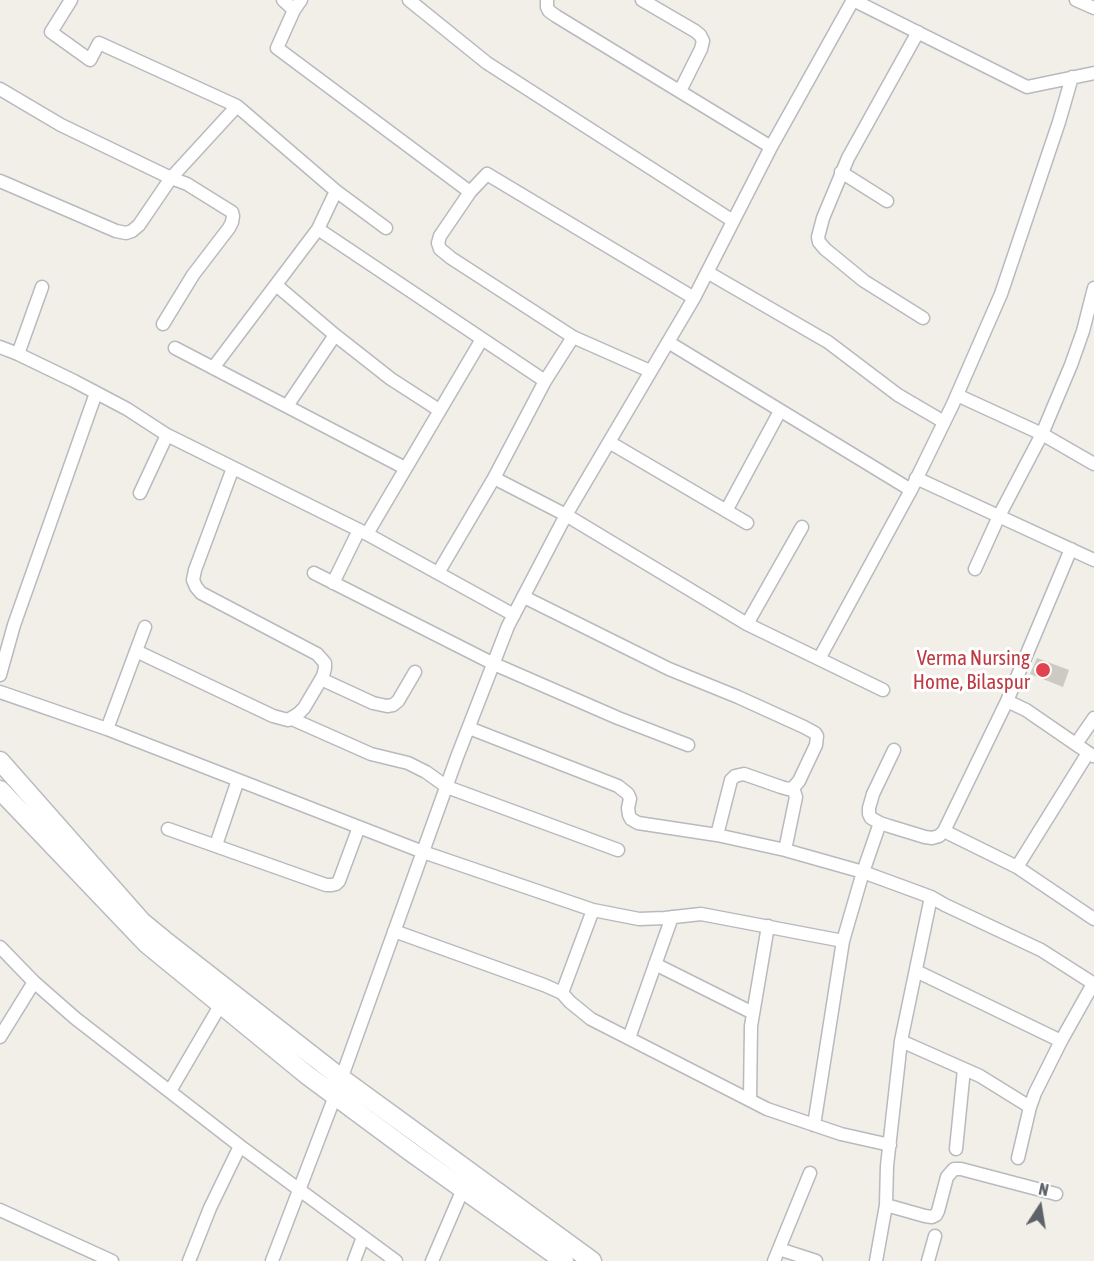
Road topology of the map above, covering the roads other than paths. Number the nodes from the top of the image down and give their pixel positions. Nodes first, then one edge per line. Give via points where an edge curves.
1 (71, 0) edge
2 (283, 0) edge
3 (409, 0) edge
4 (547, 0) edge
5 (642, 0) edge
6 (853, 0) edge
7 (1076, 0) edge
8 (871, 4) edge
9 (298, 5) edge
10 (1094, 8) edge
11 (918, 32) junction
12 (1094, 73) edge
13 (1072, 77) junction
14 (0, 89) edge
15 (680, 91) junction
16 (237, 106) junction
17 (771, 147) junction
18 (841, 172) junction
19 (171, 178) junction
20 (0, 181) edge
21 (336, 191) junction
22 (470, 192) junction
23 (887, 201) dead end
24 (733, 221) junction
25 (386, 228) dead end
26 (318, 229) junction
27 (707, 272) junction
28 (276, 285) junction
29 (42, 287) dead end
30 (1094, 288) edge
31 (694, 298) junction
32 (923, 318) dead end
33 (163, 324) dead end
34 (1088, 333) edge
35 (335, 335) junction
36 (573, 336) junction
37 (482, 339) junction
38 (668, 342) junction
39 (0, 347) edge
40 (175, 348) dead end
41 (18, 354) junction
42 (213, 368) junction
43 (650, 371) junction
44 (545, 381) junction
45 (96, 393) junction
46 (957, 395) junction
47 (287, 406) junction
48 (439, 410) junction
49 (780, 411) junction
50 (944, 422) junction
51 (1042, 434) junction
52 (167, 435) junction
53 (609, 442) junction
54 (1094, 464) edge
55 (233, 468) junction
56 (405, 468) junction
57 (494, 478) junction
58 (913, 484) junction
59 (140, 493) dead end
60 (726, 510) junction
61 (567, 515) junction
62 (999, 516) junction
63 (747, 523) dead end
64 (802, 527) dead end
65 (363, 532) junction
66 (1071, 549) junction
67 (1094, 560) edge
68 (975, 568) dead end
69 (314, 573) dead end
70 (438, 573) junction
71 (333, 583) junction
72 (524, 597) junction
73 (514, 615) junction
74 (747, 624) junction
75 (145, 627) dead end
76 (136, 651) junction
77 (819, 659) junction
78 (494, 664) junction
79 (415, 672) dead end
80 (0, 675) edge
81 (321, 679) junction
82 (883, 690) dead end
83 (0, 692) edge
84 (1007, 701) junction
85 (1094, 718) edge
86 (292, 719) junction
87 (469, 728) junction
88 (107, 729) junction
89 (1076, 744) junction
90 (688, 745) dead end
91 (894, 750) dead end
92 (1091, 755) edge
93 (0, 761) edge
94 (14, 778) junction
95 (238, 780) junction
96 (447, 787) junction
97 (793, 788) junction
98 (0, 791) edge
99 (880, 823) junction
100 (359, 827) junction
101 (168, 829) dead end
102 (944, 831) junction
103 (717, 836) junction
104 (216, 845) junction
105 (618, 850) dead end
106 (785, 850) junction
107 (423, 852) junction
108 (1017, 867) junction
109 (863, 872) junction
110 (931, 897) junction
111 (593, 910) junction
112 (672, 917) junction
113 (1094, 919) edge
114 (768, 926) junction
115 (394, 931) junction
116 (843, 941) junction
117 (0, 947) edge
118 (656, 964) junction
119 (916, 971) junction
120 (34, 982) junction
121 (1094, 984) edge
122 (562, 993) junction
123 (221, 1005) junction
124 (753, 1013) junction
125 (0, 1037) edge
126 (628, 1038) junction
127 (901, 1041) junction
128 (1061, 1041) junction
129 (964, 1069) junction
130 (341, 1078) junction
131 (170, 1091) junction
132 (335, 1096) junction
133 (750, 1100) junction
134 (1030, 1107) junction
135 (814, 1125) junction
136 (890, 1145) junction
137 (240, 1146) junction
138 (956, 1149) dead end
139 (1018, 1158) dead end
140 (810, 1173) dead end
141 (463, 1188) junction
142 (299, 1189) junction
143 (1056, 1194) dead end
144 (886, 1205) junction
145 (0, 1210) edge
146 (935, 1236) dead end
147 (363, 1237) junction
148 (777, 1255) edge
149 (112, 1261) edge
150 (189, 1261) edge
151 (272, 1261) edge
152 (354, 1261) edge
153 (396, 1261) edge
154 (432, 1261) edge
155 (564, 1261) edge
156 (592, 1261) edge
157 (816, 1261) edge
158 (876, 1261) edge
159 (928, 1261) edge

1 - 16 street via 51,32 90,60 99,43
2 - 9 street
3 - 24 street via 487,63
4 - 15 street via 549,11 556,16
5 - 15 street via 695,31 703,41
6 - 8 street
6 - 17 street
7 - 10 street
8 - 11 street
9 - 22 street via 277,48
11 - 13 street via 1027,87
11 - 18 street
12 - 13 street
13 - 46 street via 1001,294
14 - 19 street via 61,125
15 - 17 street
16 - 19 street
16 - 21 street
17 - 24 street
18 - 23 street
18 - 32 street via 820,228 819,242 864,281
19 - 20 street via 138,225 126,233
19 - 33 street via 228,208 233,216 229,228 193,275
21 - 25 street
21 - 26 street
22 - 31 street via 487,174
22 - 36 street via 440,236 440,249
24 - 27 street
26 - 28 street
26 - 37 street
27 - 31 street
27 - 50 street via 828,342 898,395
28 - 35 street
28 - 42 street
29 - 41 street
30 - 34 street
31 - 38 street
34 - 51 street
35 - 47 street
35 - 48 street
36 - 43 street
36 - 44 street
37 - 44 street
37 - 48 street
38 - 43 street
38 - 49 street
39 - 41 street
40 - 42 street
41 - 45 street
42 - 47 street
43 - 53 street
44 - 57 street
45 - 52 street
45 - 80 street
46 - 50 street
46 - 51 street
47 - 56 street
48 - 56 street
49 - 58 street
49 - 60 street
50 - 58 street
51 - 54 street
51 - 62 street
52 - 55 street
52 - 59 street
53 - 60 street
53 - 61 street
55 - 65 street
55 - 81 street via 193,580 201,592 317,654 325,663
56 - 65 street
57 - 61 street
57 - 70 street
58 - 62 street
58 - 77 street
60 - 63 street
61 - 72 street
61 - 74 street
62 - 66 street
62 - 68 street
64 - 74 street
65 - 70 street
65 - 71 street
66 - 67 street
66 - 84 street
69 - 71 street
70 - 73 street
71 - 78 street
72 - 73 street
72 - 97 street via 669,669 811,730 817,736 816,745
73 - 78 street
74 - 77 street
75 - 76 street
76 - 86 street via 273,716
76 - 88 street
77 - 82 street
78 - 87 street
78 - 90 street
79 - 81 street via 398,701 387,706 374,704
81 - 86 street via 304,708
83 - 88 street
84 - 89 street
84 - 102 street
85 - 89 street
86 - 96 street via 371,754 408,764
87 - 96 street
87 - 103 street via 618,786 630,799 631,819 639,823
88 - 95 street
89 - 92 street
91 - 99 street via 869,808 869,814
92 - 108 street
93 - 94 main road
94 - 98 street
94 - 130 main road via 142,921
95 - 100 street
95 - 104 street
96 - 105 street
96 - 107 street
97 - 103 street via 744,774 735,776 728,788
97 - 106 street via 796,797
98 - 123 main road via 147,944
99 - 102 street via 932,838
99 - 109 street
100 - 104 street via 339,881 332,885
100 - 107 street
101 - 104 street
102 - 108 street
103 - 106 street
106 - 109 street
107 - 111 street
107 - 115 street
108 - 113 street
109 - 110 street
109 - 116 street
110 - 119 street
110 - 121 street via 1041,950
111 - 112 street via 639,919
111 - 122 street
112 - 114 street via 701,914
112 - 118 street
114 - 116 street
114 - 124 street
115 - 122 street
115 - 130 street
116 - 135 street
117 - 120 street
118 - 124 street
118 - 126 street
119 - 127 street
119 - 128 street
120 - 125 street
120 - 131 street
121 - 128 street
122 - 126 street via 591,1019
123 - 131 street
123 - 132 main road
124 - 133 street
126 - 133 street
127 - 129 street
127 - 136 street
128 - 134 street
129 - 134 street
129 - 138 street
130 - 132 street
130 - 156 main road
131 - 137 street
132 - 141 main road
132 - 142 street
133 - 135 street
134 - 139 street
135 - 136 street
136 - 144 street
137 - 142 street
137 - 150 street
140 - 148 street
141 - 154 street
141 - 155 main road
142 - 147 street
142 - 151 street
143 - 144 street via 954,1169 947,1177 936,1215 925,1216
144 - 158 street
145 - 149 street
146 - 159 street
147 - 152 street
147 - 153 street
148 - 157 street

